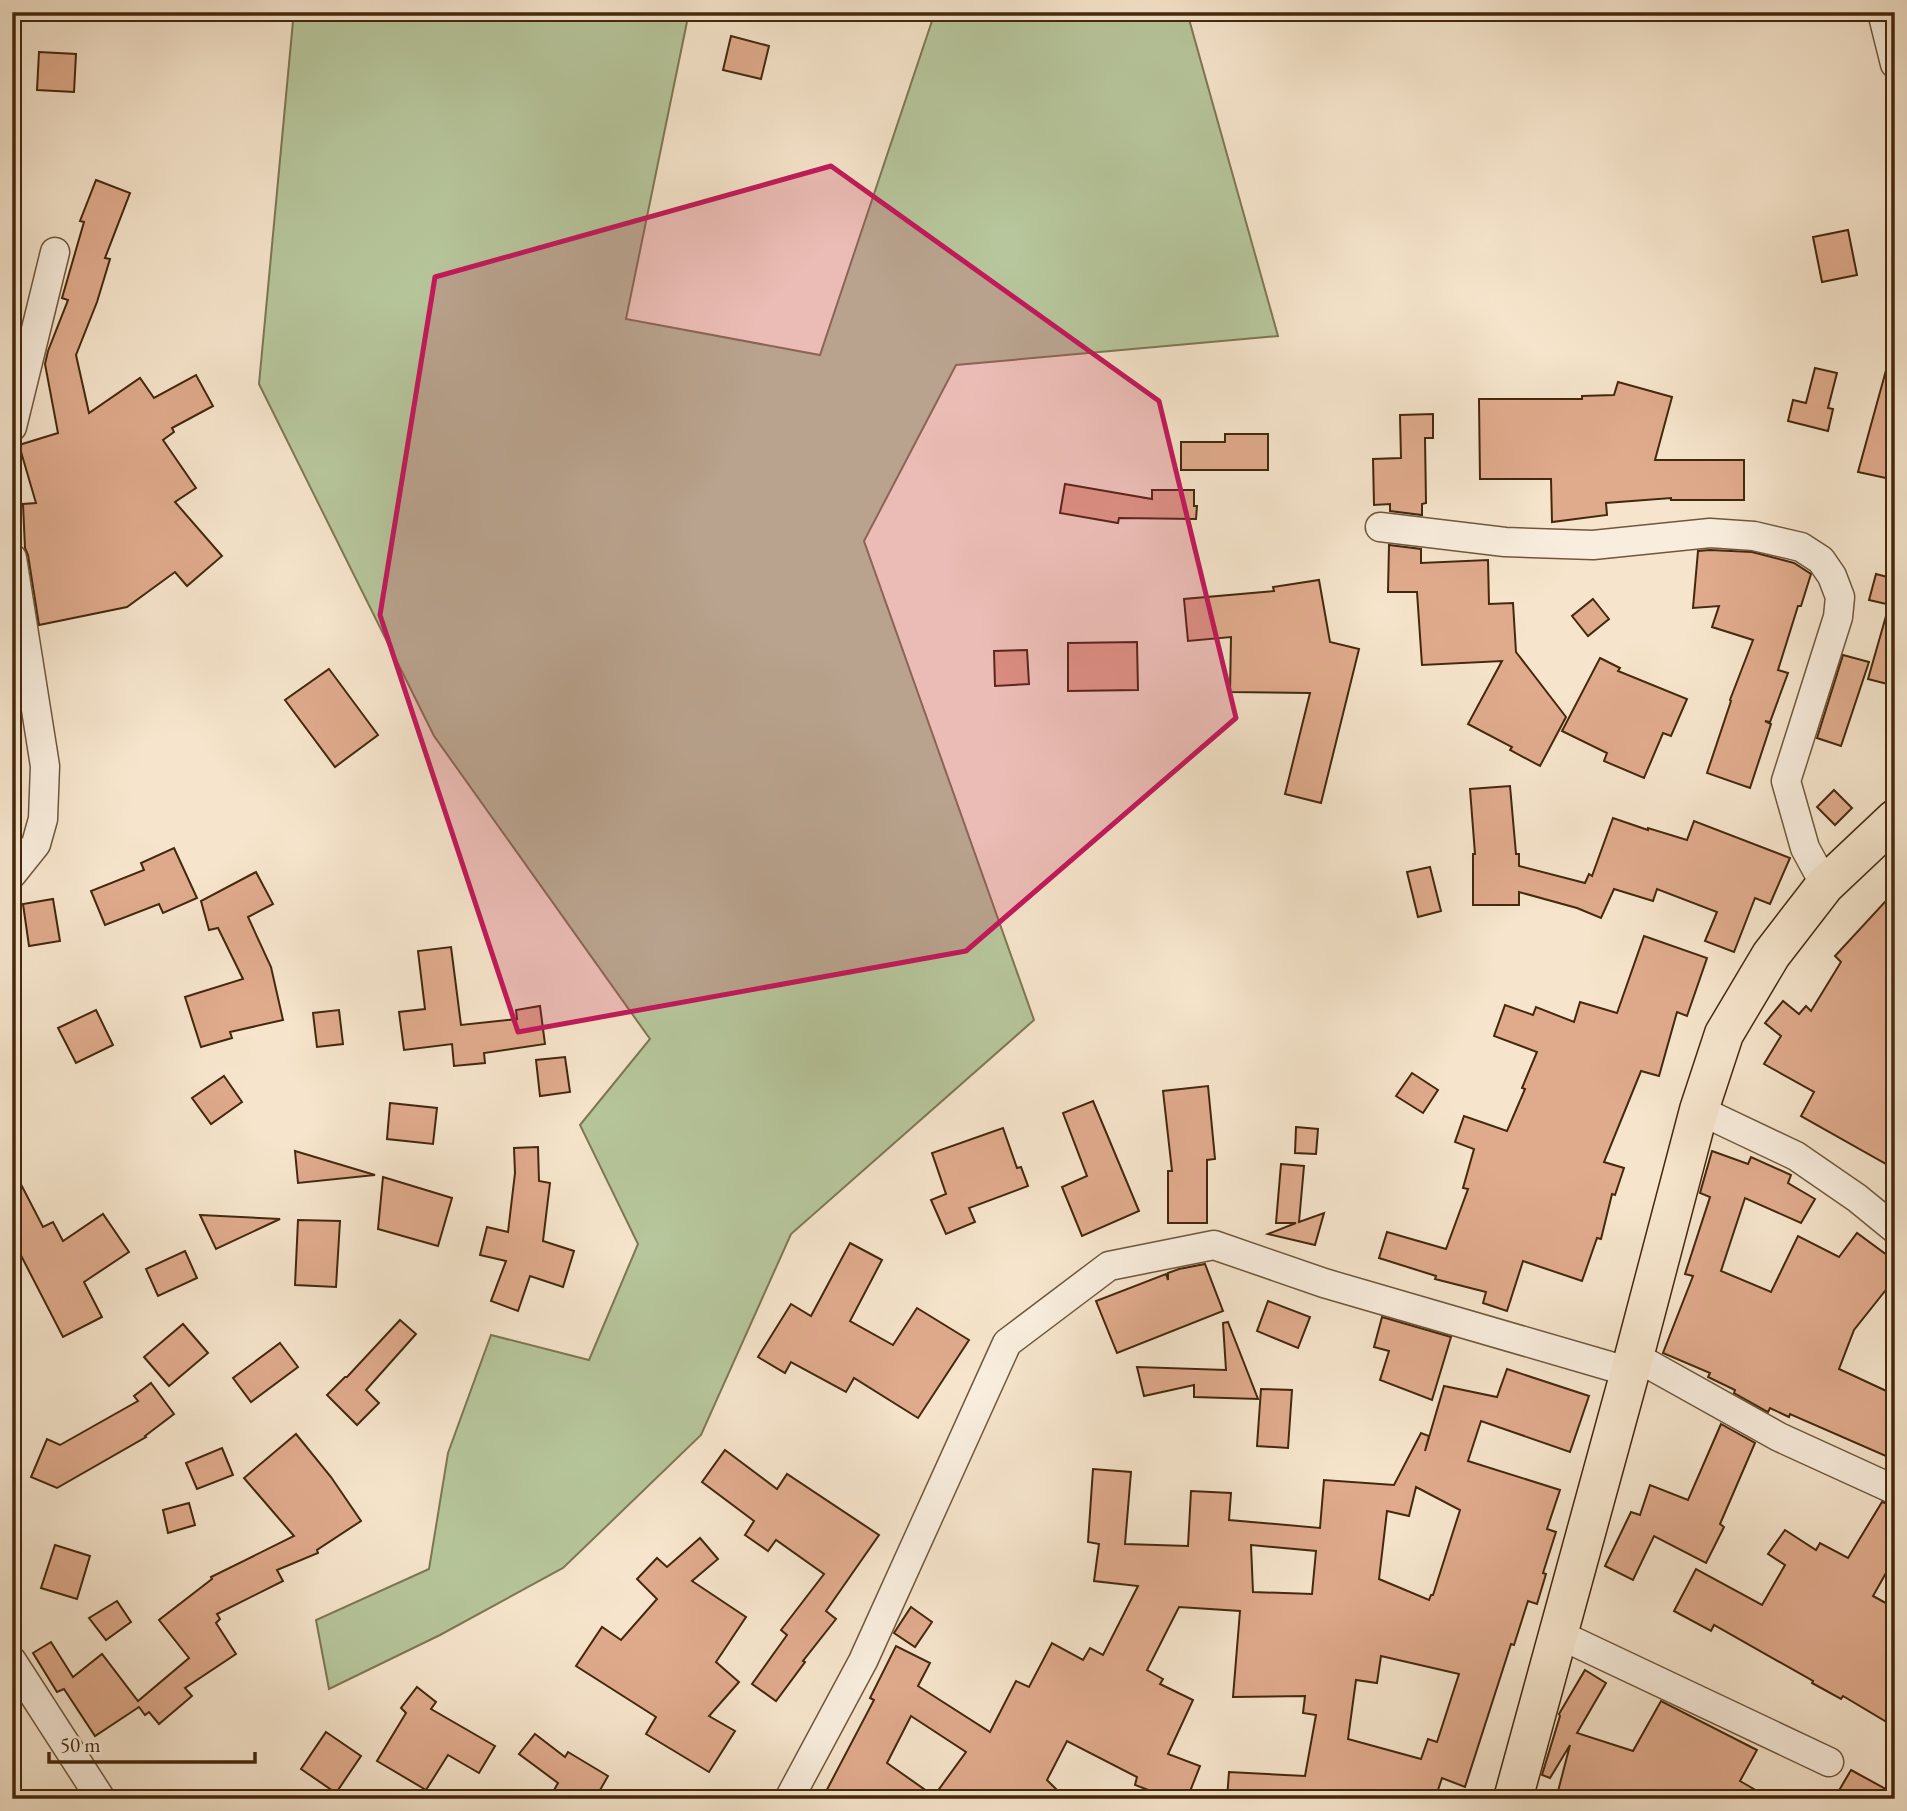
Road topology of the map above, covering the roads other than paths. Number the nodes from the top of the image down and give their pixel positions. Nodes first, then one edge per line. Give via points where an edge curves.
1 (1882, 12) edge
2 (1895, 64) edge
3 (55, 252) dead end
4 (12, 427) edge
5 (1380, 527) dead end
6 (12, 558) edge
7 (1895, 819) edge
8 (12, 874) edge
9 (1825, 885) junction
10 (1699, 1110) junction
11 (1895, 1229) edge
12 (1632, 1364) junction
13 (1895, 1490) edge
14 (1558, 1634) junction
15 (12, 1661) edge
16 (1829, 1762) dead end
17 (101, 1799) edge
18 (789, 1799) edge
19 (1513, 1799) edge

1 - 2 street
3 - 4 street
5 - 9 street via 1505,542 1593,545 1710,533 1754,536 1801,547 1821,561 1840,597 1838,617 1786,781 1805,848
6 - 8 street via 45,766 43,819 36,844
7 - 9 highway
9 - 10 highway via 1771,955 1724,1034
10 - 11 street via 1796,1156
10 - 12 highway
12 - 13 street
12 - 14 highway
12 - 18 street via 1324,1283 1214,1245 1109,1266 1007,1343 863,1661
14 - 16 street
14 - 19 highway
15 - 17 street

